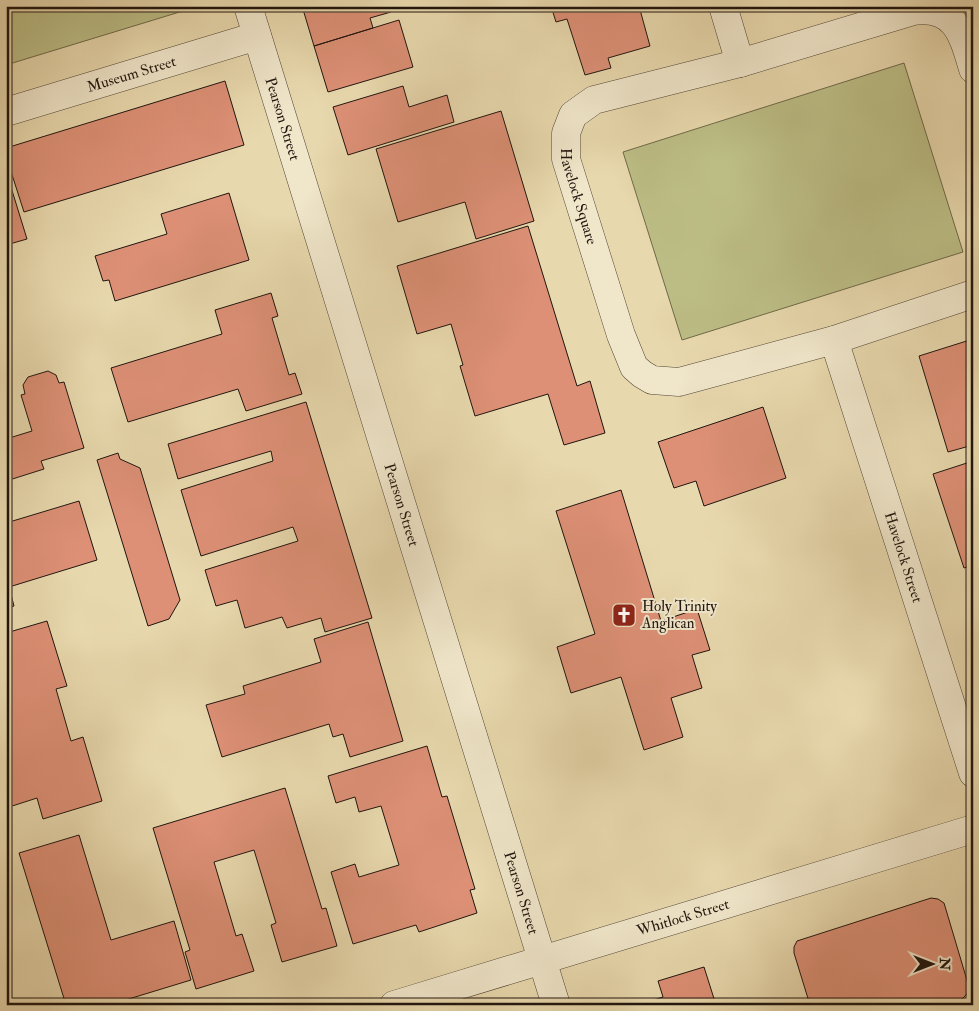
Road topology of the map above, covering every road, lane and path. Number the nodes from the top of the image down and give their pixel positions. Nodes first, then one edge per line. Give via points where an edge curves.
1 (248, 6) edge
2 (723, 6) edge
3 (257, 36) junction
4 (740, 63) junction
5 (973, 69) edge
6 (6, 112) edge
7 (973, 294) edge
8 (834, 340) junction
9 (973, 773) edge
10 (973, 829) edge
11 (542, 960) junction
12 (394, 1005) edge
13 (556, 1005) edge

1 - 3 street, Pearson Street
2 - 4 street
3 - 6 street, Museum Street
3 - 11 street, Pearson Street
4 - 5 street, Havelock Square via 924,9 945,15 953,23 965,43
4 - 8 street, Havelock Square via 594,100 573,115 566,132 566,159 621,335 634,367 652,380 665,382 679,382
7 - 8 street, Havelock Square
8 - 9 street, Havelock Street
10 - 11 street, Whitlock Street
11 - 12 street, Whitlock Street
11 - 13 street, Pearson Street

